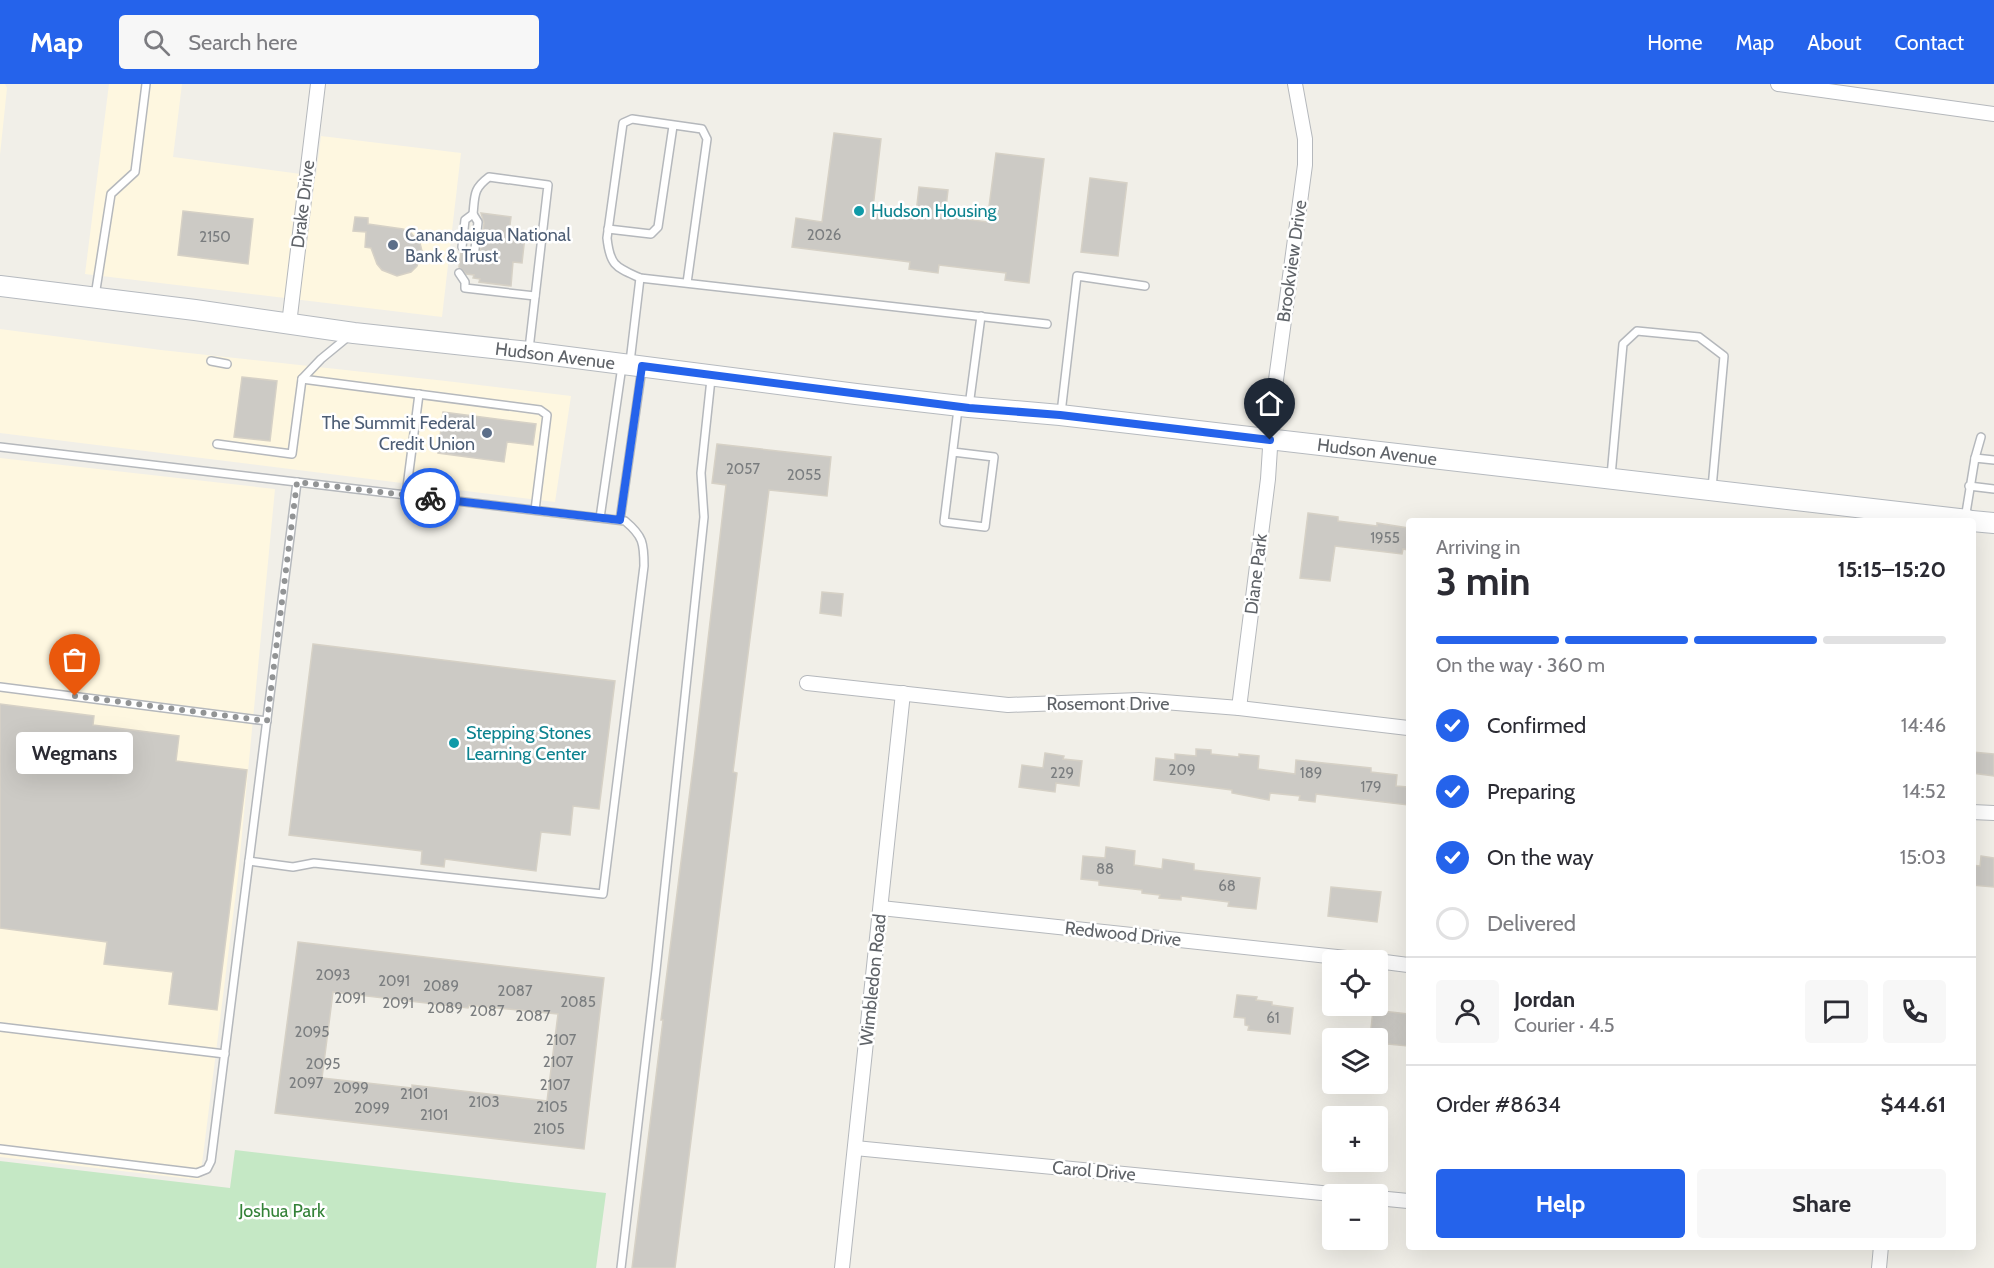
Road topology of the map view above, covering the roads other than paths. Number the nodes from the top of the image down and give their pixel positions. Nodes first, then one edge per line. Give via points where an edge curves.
1 (146, 84) edge
2 (318, 84) edge
3 (1294, 84) edge
4 (1778, 84) edge
5 (1994, 114) edge
6 (673, 126) junction
7 (473, 214) junction
8 (608, 229) junction
9 (462, 247) dead end
10 (475, 249) dead end
11 (459, 273) dead end
12 (472, 275) dead end
13 (640, 278) junction
14 (465, 282) junction
15 (687, 283) junction
16 (0, 286) edge
17 (1145, 286) dead end
18 (535, 296) junction
19 (94, 298) junction
20 (981, 316) junction
21 (289, 324) junction
22 (1047, 324) dead end
23 (354, 333) junction
24 (529, 352) junction
25 (211, 361) dead end
26 (227, 364) dead end
27 (632, 365) junction
28 (711, 376) junction
29 (302, 380) junction
30 (419, 394) junction
31 (964, 407) junction
32 (1060, 415) junction
33 (1981, 436) dead end
34 (1270, 440) junction
35 (217, 444) dead end
36 (0, 447) edge
37 (953, 452) junction
38 (1975, 458) junction
39 (1994, 460) edge
40 (1611, 479) junction
41 (297, 482) junction
42 (1969, 486) junction
43 (1994, 489) edge
44 (1712, 491) junction
45 (406, 495) junction
46 (535, 510) junction
47 (600, 518) junction
48 (1950, 518) edge
49 (1968, 518) edge
50 (620, 520) junction
51 (1976, 521) edge
52 (1994, 524) edge
53 (807, 683) dead end
54 (0, 687) edge
55 (903, 693) junction
56 (1239, 708) junction
57 (267, 721) junction
58 (1406, 728) edge
59 (1976, 812) edge
60 (1994, 813) edge
61 (249, 861) junction
62 (881, 908) junction
63 (1322, 955) edge
64 (1388, 962) edge
65 (1406, 965) edge
66 (0, 1027) edge
67 (225, 1054) junction
68 (855, 1148) junction
69 (0, 1149) edge
70 (1322, 1193) edge
71 (1388, 1199) edge
72 (1406, 1201) edge
73 (1881, 1250) edge
74 (621, 1268) edge
75 (842, 1268) edge
76 (1879, 1268) edge

1 - 19 lane via 135,172 111,194
2 - 21 street, Drake Drive
3 - 34 street, Brookview Drive via 1305,139 1305,165
4 - 5 street
6 - 8 lane via 658,226 651,234
6 - 8 lane via 632,119 623,123
6 - 15 lane via 702,129 707,138
7 - 9 lane via 465,220
7 - 10 lane via 478,222
7 - 18 lane via 476,189 489,177 548,185
8 - 13 lane via 609,257 620,269
11 - 14 lane
12 - 14 lane
13 - 15 lane
13 - 27 lane
14 - 18 lane via 465,288
15 - 20 lane
16 - 19 main road, Hudson Avenue
17 - 32 lane via 1077,276
18 - 24 lane
19 - 21 main road, Hudson Avenue
20 - 22 lane
20 - 31 lane
21 - 23 main road, Hudson Avenue
23 - 24 main road, Hudson Avenue
23 - 29 lane via 321,358
24 - 27 main road, Hudson Avenue
25 - 26 lane
27 - 28 main road, Hudson Avenue
27 - 47 lane
27 - 50 lane
28 - 31 main road, Hudson Avenue
28 - 74 lane via 701,473 705,508 702,541
29 - 30 lane
29 - 35 lane via 292,454
30 - 45 lane
30 - 46 lane via 540,410 547,415
31 - 32 main road, Hudson Avenue
31 - 37 lane
32 - 34 main road, Hudson Avenue
33 - 38 lane
34 - 40 main road, Hudson Avenue
34 - 56 street, Diane Park
36 - 41 lane
37 - 37 lane via 944,522 985,527 994,457
38 - 39 lane
38 - 42 lane
40 - 44 main road, Hudson Avenue
40 - 44 lane via 1623,344 1637,330 1699,337 1724,356
41 - 45 lane
41 - 57 lane
42 - 43 lane
42 - 49 lane
44 - 48 main road, Hudson Avenue
45 - 46 lane
46 - 47 lane
47 - 50 lane
50 - 61 lane via 638,531 644,548 644,566 603,894 314,863 293,867
51 - 52 main road, Hudson Avenue
53 - 55 street, Rosemont Drive
54 - 57 lane
55 - 56 street, Rosemont Drive via 1008,705 1139,700
55 - 62 street, Wimbledon Road
56 - 58 street, Rosemont Drive
57 - 61 lane
59 - 60 street
61 - 67 lane
62 - 63 street, Redwood Drive
62 - 68 street, Wimbledon Road
64 - 65 street
66 - 67 lane
67 - 69 lane via 207,1169 197,1173
68 - 70 street, Carol Drive
68 - 75 street, Wimbledon Road
71 - 72 street
73 - 76 street

